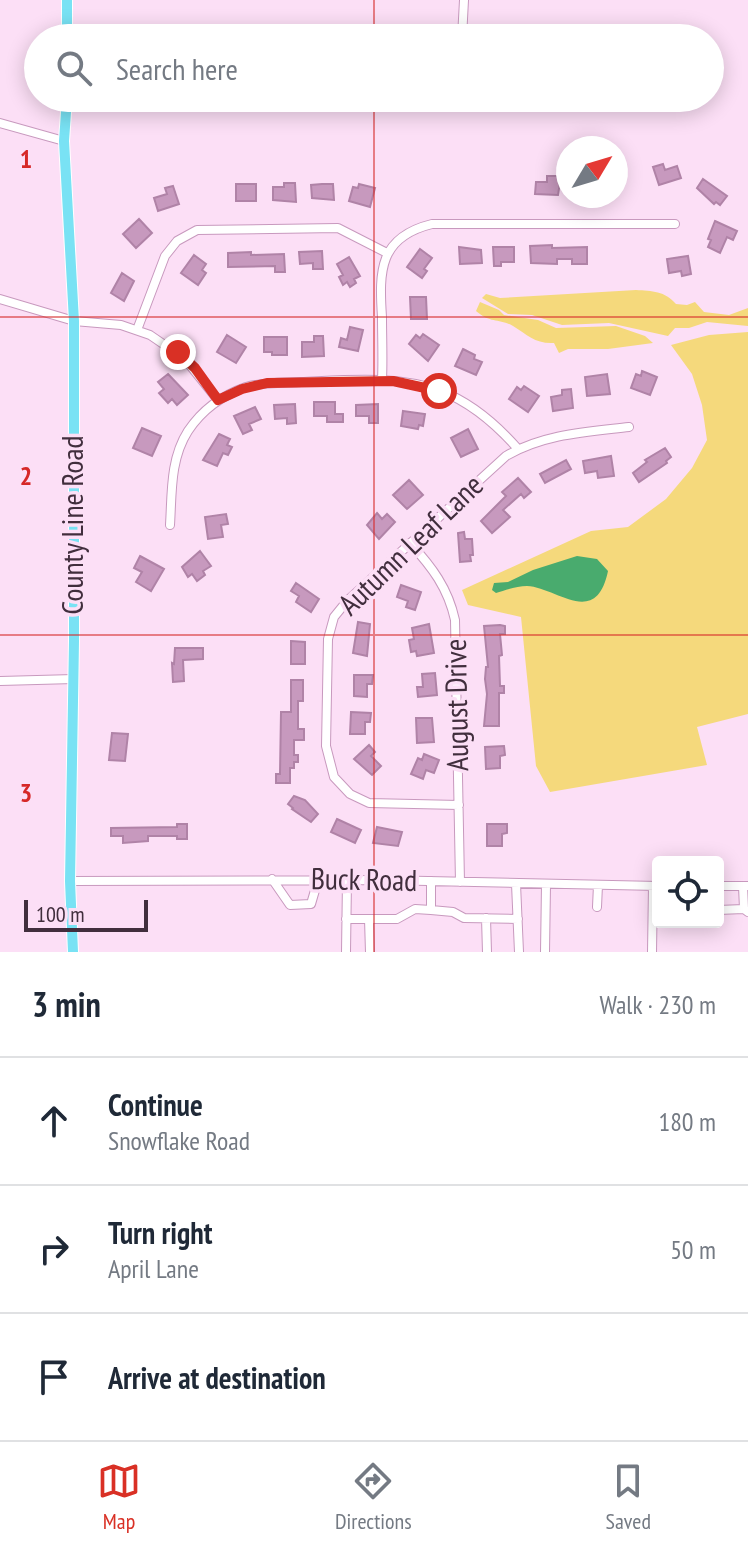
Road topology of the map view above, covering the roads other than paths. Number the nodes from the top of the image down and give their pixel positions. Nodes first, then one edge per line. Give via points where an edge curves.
1 (67, 0) edge
2 (464, 0) edge
3 (67, 24) edge
4 (463, 24) edge
5 (66, 112) edge
6 (0, 123) edge
7 (64, 141) junction
8 (675, 224) dead end
9 (387, 253) junction
10 (0, 299) edge
11 (74, 321) junction
12 (137, 330) junction
13 (382, 380) junction
14 (218, 400) junction
15 (629, 427) dead end
16 (518, 449) junction
17 (170, 525) dead end
18 (410, 543) junction
19 (74, 679) junction
20 (0, 681) edge
21 (459, 805) junction
22 (272, 879) junction
23 (318, 880) junction
24 (347, 880) junction
25 (70, 881) junction
26 (431, 881) junction
27 (460, 882) junction
28 (516, 884) junction
29 (546, 885) junction
30 (598, 885) junction
31 (652, 886) edge
32 (724, 886) edge
33 (746, 886) edge
34 (597, 907) dead end
35 (431, 910) junction
36 (724, 910) edge
37 (746, 911) edge
38 (486, 918) junction
39 (346, 919) junction
40 (369, 919) junction
41 (518, 919) junction
42 (654, 928) edge
43 (73, 952) edge
44 (346, 952) edge
45 (370, 952) edge
46 (487, 952) edge
47 (519, 952) edge
48 (545, 952) edge
49 (652, 952) edge

1 - 3 main road
2 - 4 street
5 - 7 main road, County Line Road
6 - 7 street
7 - 11 main road, County Line Road
8 - 9 street via 432,224 407,233
9 - 12 street via 338,228 197,230 177,241 165,256
9 - 13 street via 380,284
10 - 11 street
11 - 12 street
11 - 19 main road, County Line Road
12 - 14 street via 178,352
13 - 14 street via 267,383
13 - 16 street via 420,384 461,400 490,419
14 - 17 street via 181,443 173,470
15 - 16 street, Autumn Leaf Lane via 551,437
16 - 18 street, Autumn Leaf Lane
18 - 21 street, August Drive via 438,576 455,620
18 - 21 street, Autumn Leaf Lane via 341,607 330,627 327,760 340,786 361,800
19 - 20 street
19 - 25 main road, County Line Road
21 - 27 street, August Drive
22 - 23 street, Buck Road
22 - 23 street via 290,905 311,904
22 - 25 street, Buck Road
23 - 24 street, Buck Road
24 - 26 street, Buck Road
24 - 39 street
25 - 43 main road, County Line Road
26 - 27 street, Buck Road
26 - 35 street
27 - 28 street, Buck Road
28 - 29 street, Buck Road
28 - 41 street
29 - 30 street, Buck Road
29 - 48 street
30 - 31 street, Buck Road
30 - 34 street
32 - 33 street
33 - 37 street
35 - 38 street
35 - 40 street via 415,909 397,919
36 - 37 street
38 - 41 street
38 - 46 street
39 - 40 street
39 - 44 street
40 - 45 street
41 - 47 street
42 - 49 street

